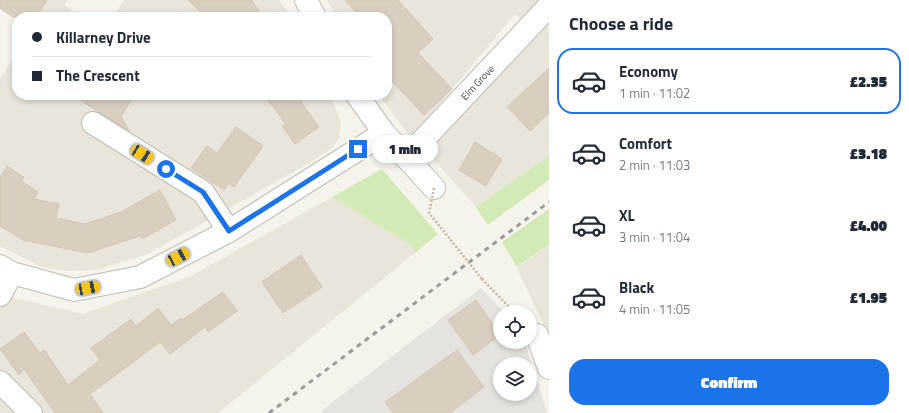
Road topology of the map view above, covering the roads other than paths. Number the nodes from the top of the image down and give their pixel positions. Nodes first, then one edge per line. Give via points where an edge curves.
1 (306, 0) edge
2 (549, 6) edge
3 (312, 12) edge
4 (361, 100) edge
5 (93, 122) dead end
6 (384, 133) junction
7 (406, 158) junction
8 (434, 188) road end
9 (229, 231) junction
10 (6, 270) edge
11 (0, 294) edge
12 (537, 338) edge
13 (549, 368) edge
14 (0, 382) edge
15 (31, 413) edge

1 - 3 street
2 - 7 street, Elm Grove
4 - 6 street
5 - 9 street via 203,192
6 - 7 street
6 - 9 street
7 - 8 street
9 - 10 street via 140,277 74,290
10 - 11 street
12 - 13 street
14 - 15 street

